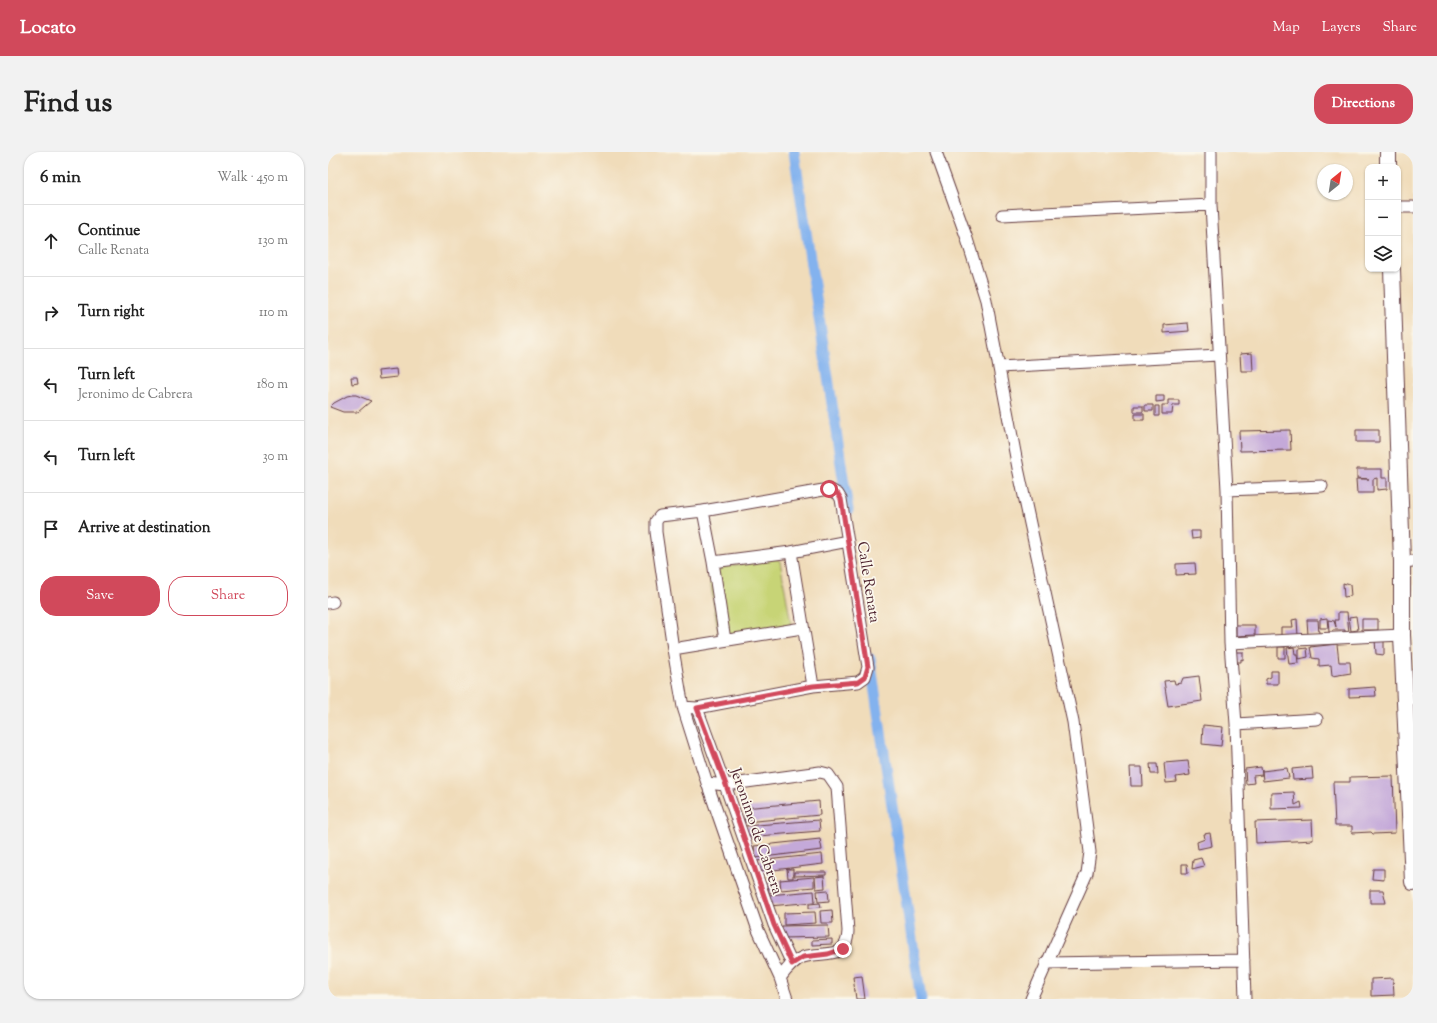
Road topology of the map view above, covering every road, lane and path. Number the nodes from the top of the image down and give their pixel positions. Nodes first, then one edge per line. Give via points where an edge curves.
1 (936, 152) edge
2 (1211, 152) edge
3 (1388, 152) edge
4 (1388, 164) edge
5 (1211, 205) junction
6 (1401, 207) edge
7 (1413, 207) edge
8 (1002, 215) dead end
9 (1392, 272) edge
10 (1218, 355) junction
11 (999, 367) junction
12 (1322, 486) dead end
13 (1227, 490) junction
14 (703, 511) junction
15 (848, 541) junction
16 (791, 552) junction
17 (713, 562) junction
18 (1408, 562) edge
19 (802, 628) junction
20 (1402, 635) junction
21 (724, 640) junction
22 (1230, 642) junction
23 (673, 649) junction
24 (813, 686) junction
25 (1409, 688) edge
26 (683, 707) junction
27 (697, 708) junction
28 (1317, 719) dead end
29 (1236, 724) junction
30 (707, 784) junction
31 (726, 785) junction
32 (1413, 882) edge
33 (1244, 960) junction
34 (1046, 963) junction
35 (792, 964) junction
36 (780, 978) junction
37 (787, 999) edge
38 (1031, 999) edge
39 (1245, 999) edge

1 - 11 street via 986,300
2 - 5 street
3 - 4 street
5 - 8 street
5 - 10 street
6 - 7 street
9 - 18 street
10 - 11 street
10 - 13 street
11 - 34 street via 1018,468 1073,722 1090,852 1087,873
12 - 13 street
13 - 22 street
14 - 15 street, Calle Renata via 829,489 841,499
14 - 17 street
14 - 23 street via 660,516 656,521
15 - 16 street
15 - 24 street, Calle Renata via 868,667 865,677 858,682
16 - 17 street
16 - 19 street
17 - 21 street
18 - 20 street
19 - 21 street
19 - 24 street
20 - 22 street
20 - 25 street
21 - 23 street
22 - 29 street
23 - 26 street
24 - 27 street
25 - 32 street
26 - 27 street
26 - 30 street
27 - 31 street, Jeronimo de Cabrera
28 - 29 street
29 - 33 street
30 - 31 street
30 - 36 street via 758,930
31 - 35 street, Jeronimo de Cabrera via 774,925
31 - 35 street via 820,772 828,774 837,787 847,943 843,949 803,957
33 - 34 street
33 - 39 street
34 - 38 street
35 - 36 street
36 - 37 street

